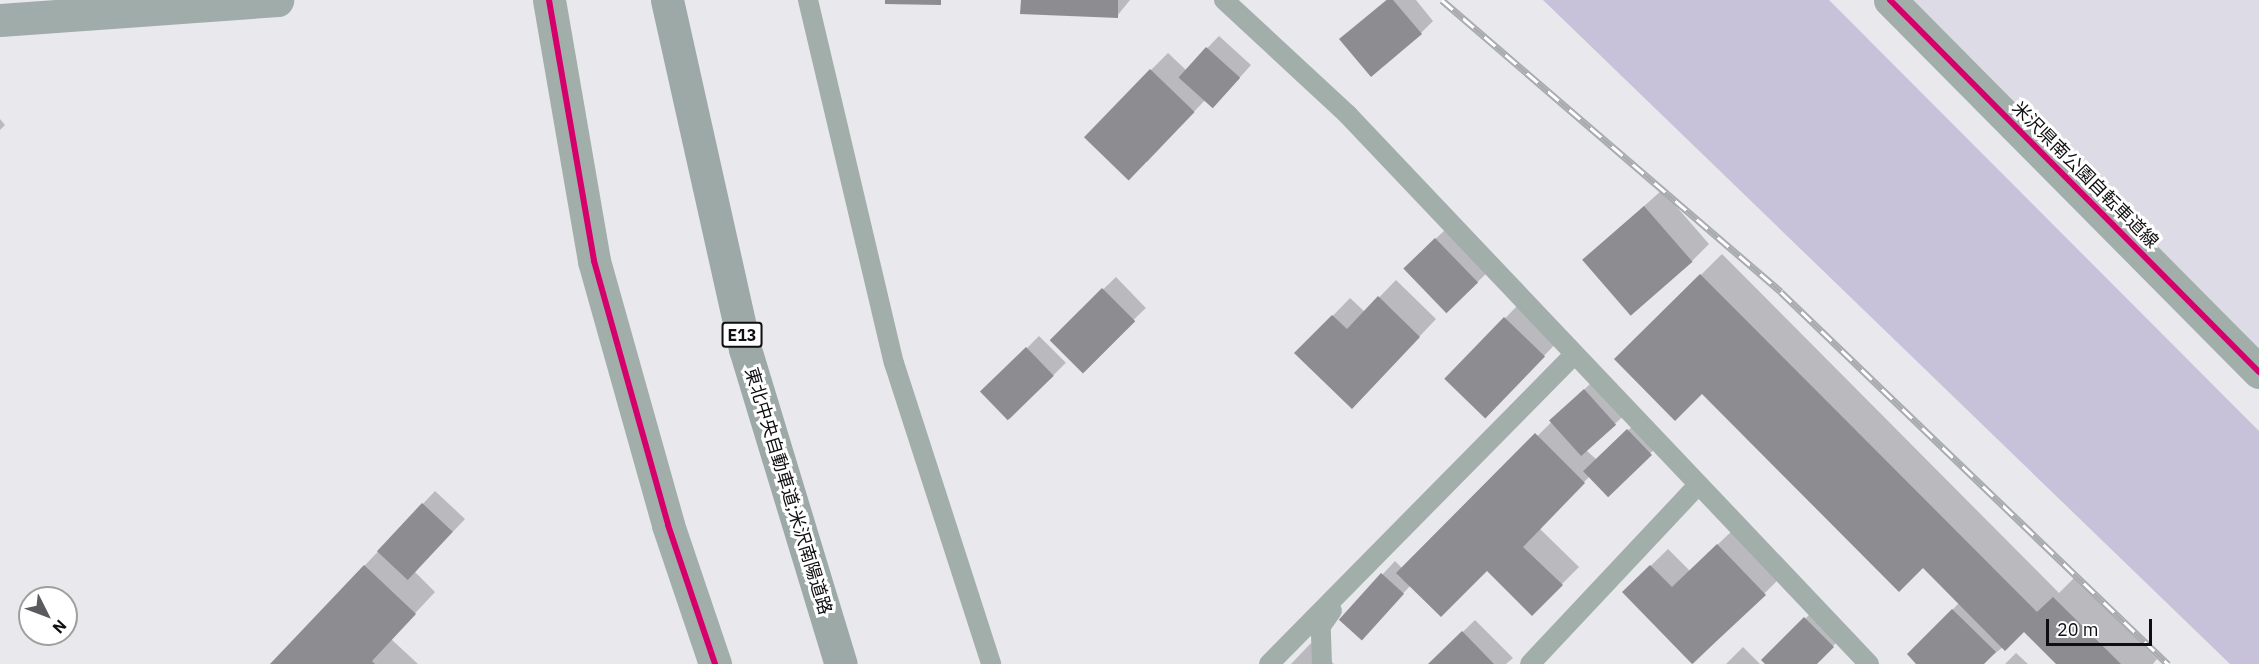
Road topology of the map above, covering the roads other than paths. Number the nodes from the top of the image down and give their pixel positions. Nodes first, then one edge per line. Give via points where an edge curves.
1 (277, 0) edge
2 (549, 0) edge
3 (667, 0) edge
4 (808, 0) edge
5 (1224, 0) edge
6 (1890, 0) edge
7 (0, 20) edge
8 (1572, 357) junction
9 (2259, 372) edge
10 (1698, 485) junction
11 (1344, 590) junction
12 (715, 664) edge
13 (841, 664) edge
14 (991, 664) edge
15 (1269, 664) edge
16 (1322, 664) edge
17 (1530, 664) edge
18 (1869, 664) edge

1 - 7 main road
2 - 12 street via 594,261 668,525
3 - 13 highway, 東北中央自動車道;米沢南陽道路 / E13 via 745,349
4 - 14 lane via 894,363
5 - 8 lane via 1348,115
6 - 9 street, 米沢県南公園自転車道線
8 - 10 lane
8 - 11 lane
10 - 17 lane
10 - 18 lane
11 - 15 lane
11 - 16 lane via 1321,626

